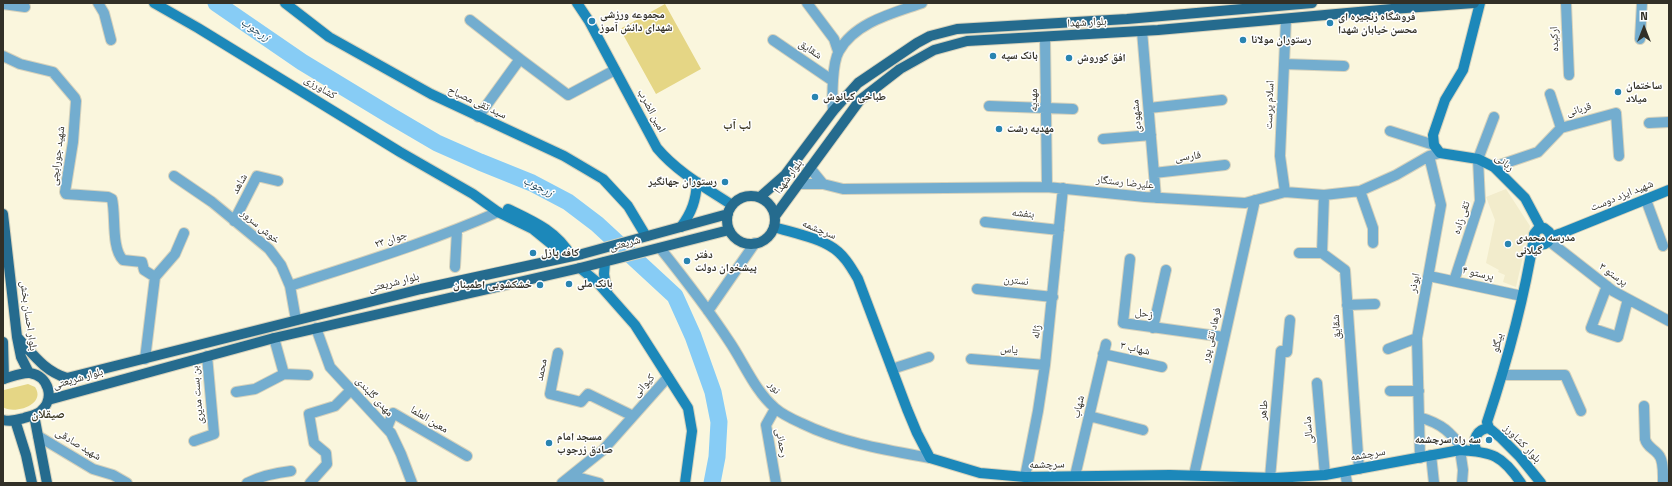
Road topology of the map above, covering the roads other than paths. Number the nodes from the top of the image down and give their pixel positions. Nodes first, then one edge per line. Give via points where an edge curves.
1 (98, 3) edge
2 (154, 3) edge
3 (285, 3) edge
4 (577, 3) edge
5 (807, 3) edge
6 (922, 3) edge
7 (1312, 3) edge
8 (1474, 3) edge
9 (1480, 3) edge
10 (1566, 3) edge
11 (1642, 3) edge
12 (3, 4) edge
13 (1287, 4) edge
14 (904, 6) edge
15 (25, 8) dead end
16 (1286, 19) junction
17 (470, 20) dead end
18 (1044, 24) junction
19 (1142, 31) junction
20 (1045, 37) junction
21 (1640, 39) dead end
22 (110, 40) dead end
23 (773, 40) dead end
24 (838, 51) junction
25 (3, 56) edge
26 (520, 59) junction
27 (1284, 64) junction
28 (1344, 66) dead end
29 (615, 70) junction
30 (1569, 75) dead end
31 (833, 81) junction
32 (1550, 94) dead end
33 (1222, 100) dead end
34 (989, 106) dead end
35 (1046, 108) junction
36 (1073, 108) dead end
37 (1149, 108) junction
38 (833, 111) junction
39 (478, 116) junction
40 (1494, 116) dead end
41 (1669, 122) edge
42 (1649, 123) dead end
43 (1561, 128) junction
44 (1390, 131) dead end
45 (1151, 135) junction
46 (1103, 139) dead end
47 (1437, 149) junction
48 (1429, 156) junction
49 (1619, 156) dead end
50 (1478, 160) junction
51 (1225, 164) dead end
52 (1494, 167) junction
53 (810, 168) junction
54 (1154, 173) junction
55 (174, 176) dead end
56 (278, 181) dead end
57 (697, 182) junction
58 (799, 184) junction
59 (823, 184) junction
60 (1047, 187) junction
61 (1063, 188) junction
62 (1669, 190) edge
63 (1360, 191) junction
64 (1285, 192) junction
65 (473, 194) junction
66 (1324, 195) junction
67 (760, 197) junction
68 (1156, 198) junction
69 (1255, 200) junction
70 (1646, 200) junction
71 (732, 205) junction
72 (498, 212) junction
73 (3, 214) edge
74 (728, 214) junction
75 (775, 216) junction
76 (234, 221) junction
77 (985, 222) dead end
78 (681, 227) junction
79 (774, 227) junction
80 (457, 230) junction
81 (729, 230) junction
82 (1059, 230) junction
83 (184, 233) dead end
84 (1543, 236) junction
85 (643, 237) junction
86 (755, 243) junction
87 (1373, 243) dead end
88 (1663, 246) dead end
89 (656, 249) junction
90 (1299, 253) dead end
91 (1322, 253) junction
92 (571, 256) junction
93 (1130, 259) dead end
94 (605, 262) junction
95 (455, 267) dead end
96 (580, 268) junction
97 (1166, 270) dead end
98 (1429, 276) junction
99 (155, 277) junction
100 (1454, 281) junction
101 (290, 286) junction
102 (1607, 286) junction
103 (977, 290) dead end
104 (608, 293) junction
105 (1522, 296) junction
106 (1053, 297) junction
107 (1628, 299) junction
108 (1375, 304) dead end
109 (1348, 305) junction
110 (708, 311) junction
111 (296, 320) junction
112 (1290, 320) dead end
113 (1669, 321) edge
114 (316, 328) junction
115 (1153, 328) junction
116 (17, 336) junction
117 (1224, 337) junction
118 (274, 338) junction
119 (1417, 338) junction
120 (3, 342) edge
121 (1105, 349) joint
122 (1388, 349) dead end
123 (558, 353) dead end
124 (207, 356) junction
125 (929, 357) dead end
126 (145, 359) junction
127 (971, 360) dead end
128 (1045, 365) junction
129 (1162, 367) dead end
130 (892, 369) junction
131 (29, 373) junction
132 (284, 374) junction
133 (308, 375) dead end
134 (1502, 375) junction
135 (72, 377) junction
136 (668, 377) junction
137 (3, 379) edge
138 (1317, 383) dead end
139 (351, 390) junction
140 (80, 391) junction
141 (1390, 391) dead end
142 (1418, 391) junction
143 (236, 392) dead end
144 (48, 400) junction
145 (1644, 406) dead end
146 (775, 409) junction
147 (1581, 411) dead end
148 (34, 415) junction
149 (633, 416) junction
150 (1089, 416) junction
151 (1419, 417) junction
152 (3, 420) edge
153 (15, 420) junction
154 (1488, 425) junction
155 (387, 428) junction
156 (1143, 430) dead end
157 (38, 436) junction
158 (194, 440) dead end
159 (1462, 450) junction
160 (1477, 451) junction
161 (467, 456) dead end
162 (1432, 456) junction
163 (930, 458) junction
164 (1420, 458) junction
165 (1359, 469) junction
166 (291, 471) dead end
167 (1345, 472) junction
168 (1325, 475) junction
169 (1075, 476) junction
170 (1194, 476) junction
171 (1665, 476) edge
172 (1025, 477) junction
173 (1270, 478) junction
174 (572, 480) edge
175 (32, 483) edge
176 (47, 483) edge
177 (127, 483) edge
178 (247, 483) edge
179 (310, 483) edge
180 (412, 483) edge
181 (562, 483) edge
182 (599, 483) edge
183 (685, 483) edge
184 (776, 483) edge
185 (1348, 483) edge
186 (1434, 483) edge
187 (1462, 483) edge
188 (1520, 483) edge
189 (1542, 483) edge

1 - 22 street via 104,13
2 - 65 main road, کشاورزی
3 - 39 main road, سید تقی مصباح via 329,37 431,94
4 - 29 main road, امین الضرب
5 - 24 street via 834,39
6 - 14 street
7 - 13 main road, بلوار شهدا
8 - 16 main road, بلوار شهدا
9 - 47 main road via 1463,70 1445,100 1433,135
10 - 30 street, ارکیده
11 - 21 street
12 - 15 street
13 - 18 main road, بلوار شهدا
14 - 24 street via 852,34
16 - 19 main road, بلوار شهدا
16 - 27 street, اسلام پرست
17 - 26 street
18 - 20 main road
18 - 38 main road, بلوار شهدا via 957,29 930,36 858,83
19 - 20 main road, بلوار شهدا
19 - 37 street, مشهودی
20 - 35 street, مهدیه
20 - 53 main road, بلوار شهدا via 968,42 934,50 900,69 860,100
23 - 31 street, شقایق
24 - 31 street
25 - 99 street, شهید جورابچی via 20,64 53,72 75,98 73,142 65,192 112,198 116,244 121,258 142,262 144,270
26 - 29 street via 568,95
26 - 39 street
27 - 28 street
27 - 64 street, اسلام پرست via 1280,156
29 - 57 main road, امین الضرب via 657,148 666,159
31 - 38 street
32 - 43 street
33 - 37 street
34 - 35 street
35 - 36 street
35 - 60 street, مهدیه
37 - 45 street, مشهودی
38 - 67 main road, بلوار شهدا via 785,175
39 - 85 main road, سید تقی مصباح via 564,156 603,179 628,206
40 - 50 street
41 - 42 street
43 - 49 street, قربانی via 1616,113
43 - 52 street, قربانی via 1538,152
44 - 47 street
45 - 46 street
45 - 54 street, مشهودی
47 - 48 street, علیرضا رستگار
47 - 50 main road, ربانی
48 - 63 street, علیرضا رستگار via 1396,175
48 - 98 street, ابوذر via 1441,205
50 - 52 main road, ربانی
50 - 100 street, تقی زاده via 1480,201
51 - 54 street, فارسی
52 - 84 main road, ربانی via 1525,198
53 - 58 main road, بلوار شهدا
53 - 59 street
54 - 68 street, مشهودی
55 - 76 street, خوش سرور
56 - 76 street, شاهد via 256,176
57 - 71 main road, امین الضرب
57 - 78 main road via 694,205
58 - 59 street, علیرضا رستگار
58 - 75 main road, بلوار شهدا
59 - 60 street, علیرضا رستگار via 843,189
60 - 61 street, علیرضا رستگار
61 - 68 street, علیرضا رستگار
61 - 82 street, ژاله
62 - 70 main road, شهید ایزد دوست
63 - 66 street, علیرضا رستگار
63 - 87 street via 1373,228
64 - 66 street, علیرضا رستگار
64 - 69 street, علیرضا رستگار
65 - 72 main road, کشاورزی
65 - 92 main road, کشاورزی via 530,219 546,229 565,246
66 - 91 street
67 - 71 main road via 748,196
67 - 75 main road via 772,208
68 - 69 street, علیرضا رستگار via 1245,203
69 - 117 street, فرهاد تقی پور
70 - 84 main road, شهید ایزد دوست via 1585,224
70 - 88 street
71 - 74 main road
72 - 80 street, جوان ۲۳
72 - 92 main road, کشاورزی via 533,229 560,251
73 - 116 main road, بلوار احسان بخش
74 - 78 main road, بلوار شریعتی
74 - 81 main road
75 - 79 main road
76 - 101 street, خوش سرور via 269,249 281,265
77 - 82 street, بنفشه
78 - 85 main road, بلوار شریعتی
79 - 86 main road via 768,237
79 - 130 main road, سرچشمه via 830,246 846,260 858,279
80 - 95 street
80 - 101 street, جوان ۲۳
81 - 86 main road via 740,241
81 - 89 main road
82 - 106 street, ژاله
83 - 99 street via 175,254
84 - 102 street, پرستو ۳
84 - 105 main road, بیگلو via 1529,268
85 - 92 main road, بلوار شریعتی
86 - 110 street
89 - 94 main road, شریعتی
89 - 110 street, نور via 690,285
90 - 91 street
91 - 109 street, شقایق via 1345,270
92 - 96 main road
92 - 111 main road, بلوار شریعتی
93 - 115 street, زحل via 1123,323
94 - 96 main road, بلوار شریعتی
94 - 104 main road via 604,274
96 - 104 main road, کیوانی
96 - 114 main road, بلوار شریعتی
97 - 115 street
98 - 100 street, پرستو ۴
98 - 119 street, ابوذر
99 - 126 street
100 - 105 street, پرستو ۴
101 - 111 street, خوش سرور
102 - 107 street, پرستو ۳
102 - 107 street via 1591,328 1618,337
103 - 106 street, نسترن
104 - 136 main road, کیوانی via 635,325
105 - 134 main road, بیگلو
106 - 128 street, ژاله
107 - 113 street, پرستو ۳
108 - 109 street
109 - 165 street, شقایق
110 - 146 street, نور via 762,394
111 - 126 main road, بلوار شریعتی
112 - 173 street, طاهر via 1287,352 1281,351
114 - 118 main road, بلوار شریعتی
114 - 139 street, مهدی گلبندی via 330,367
115 - 117 street, زحل
116 - 131 main road, بلوار احسان بخش via 21,357
116 - 135 main road via 40,362 55,374
117 - 170 street, فرهاد تقی پور
118 - 124 main road, بلوار شریعتی
118 - 132 street
119 - 122 street
119 - 142 street, ابوذر
120 - 137 main road
121 - 129 street, شهاب ۳
121 - 150 street, شهاب
123 - 149 street, محمد via 550,394 581,402 588,394
124 - 140 main road, بلوار شریعتی
124 - 158 street, بن بست مدیری via 214,434
125 - 130 street
126 - 135 main road, بلوار شریعتی
127 - 128 street, یاس
128 - 172 street, ژاله
130 - 163 main road, سرچشمه via 917,433
131 - 137 main road
131 - 144 main road via 42,379 47,386
132 - 133 street
132 - 143 street via 255,389
134 - 147 street via 1565,375
134 - 154 main road, بیگلو
135 - 140 main road via 72,385
136 - 149 street, کیوانی
136 - 183 main road via 688,408 692,431
138 - 168 street, ماسالی
139 - 155 street, مهدی گلبندی
139 - 179 street via 335,406 309,414 314,443 326,453 327,464
140 - 144 main road, بلوار شریعتی
141 - 142 street
142 - 151 street, ابوذر
144 - 148 main road via 40,412
145 - 171 street via 1646,444 1658,454
146 - 163 street, نور via 813,429 855,444
146 - 184 street, رحمانی via 766,425
148 - 153 main road
148 - 157 main road
149 - 174 street, کیوانی
150 - 156 street
150 - 169 street, شهاب
151 - 159 street via 1434,422 1450,432
151 - 164 street, ابوذر
152 - 153 main road
153 - 175 main road
154 - 160 main road via 1476,436 1474,444
154 - 189 main road, بلوار کشاورز
155 - 161 street, معین العلما via 393,413
155 - 180 street, مهدی گلبندی
157 - 176 main road
157 - 177 street, شهید صادقی via 93,469 113,475
159 - 160 main road
159 - 162 main road, سرچشمه
159 - 187 street
160 - 188 main road via 1500,459
162 - 164 main road, سرچشمه
162 - 186 street
163 - 172 main road, سرچشمه via 980,473
164 - 165 main road, سرچشمه
165 - 167 main road, سرچشمه
166 - 178 street via 275,472
167 - 168 main road, سرچشمه
167 - 185 street
168 - 173 main road, سرچشمه
169 - 170 main road, سرچشمه
169 - 172 main road, سرچشمه
170 - 173 main road, سرچشمه
174 - 181 street, کیوانی
174 - 182 street

